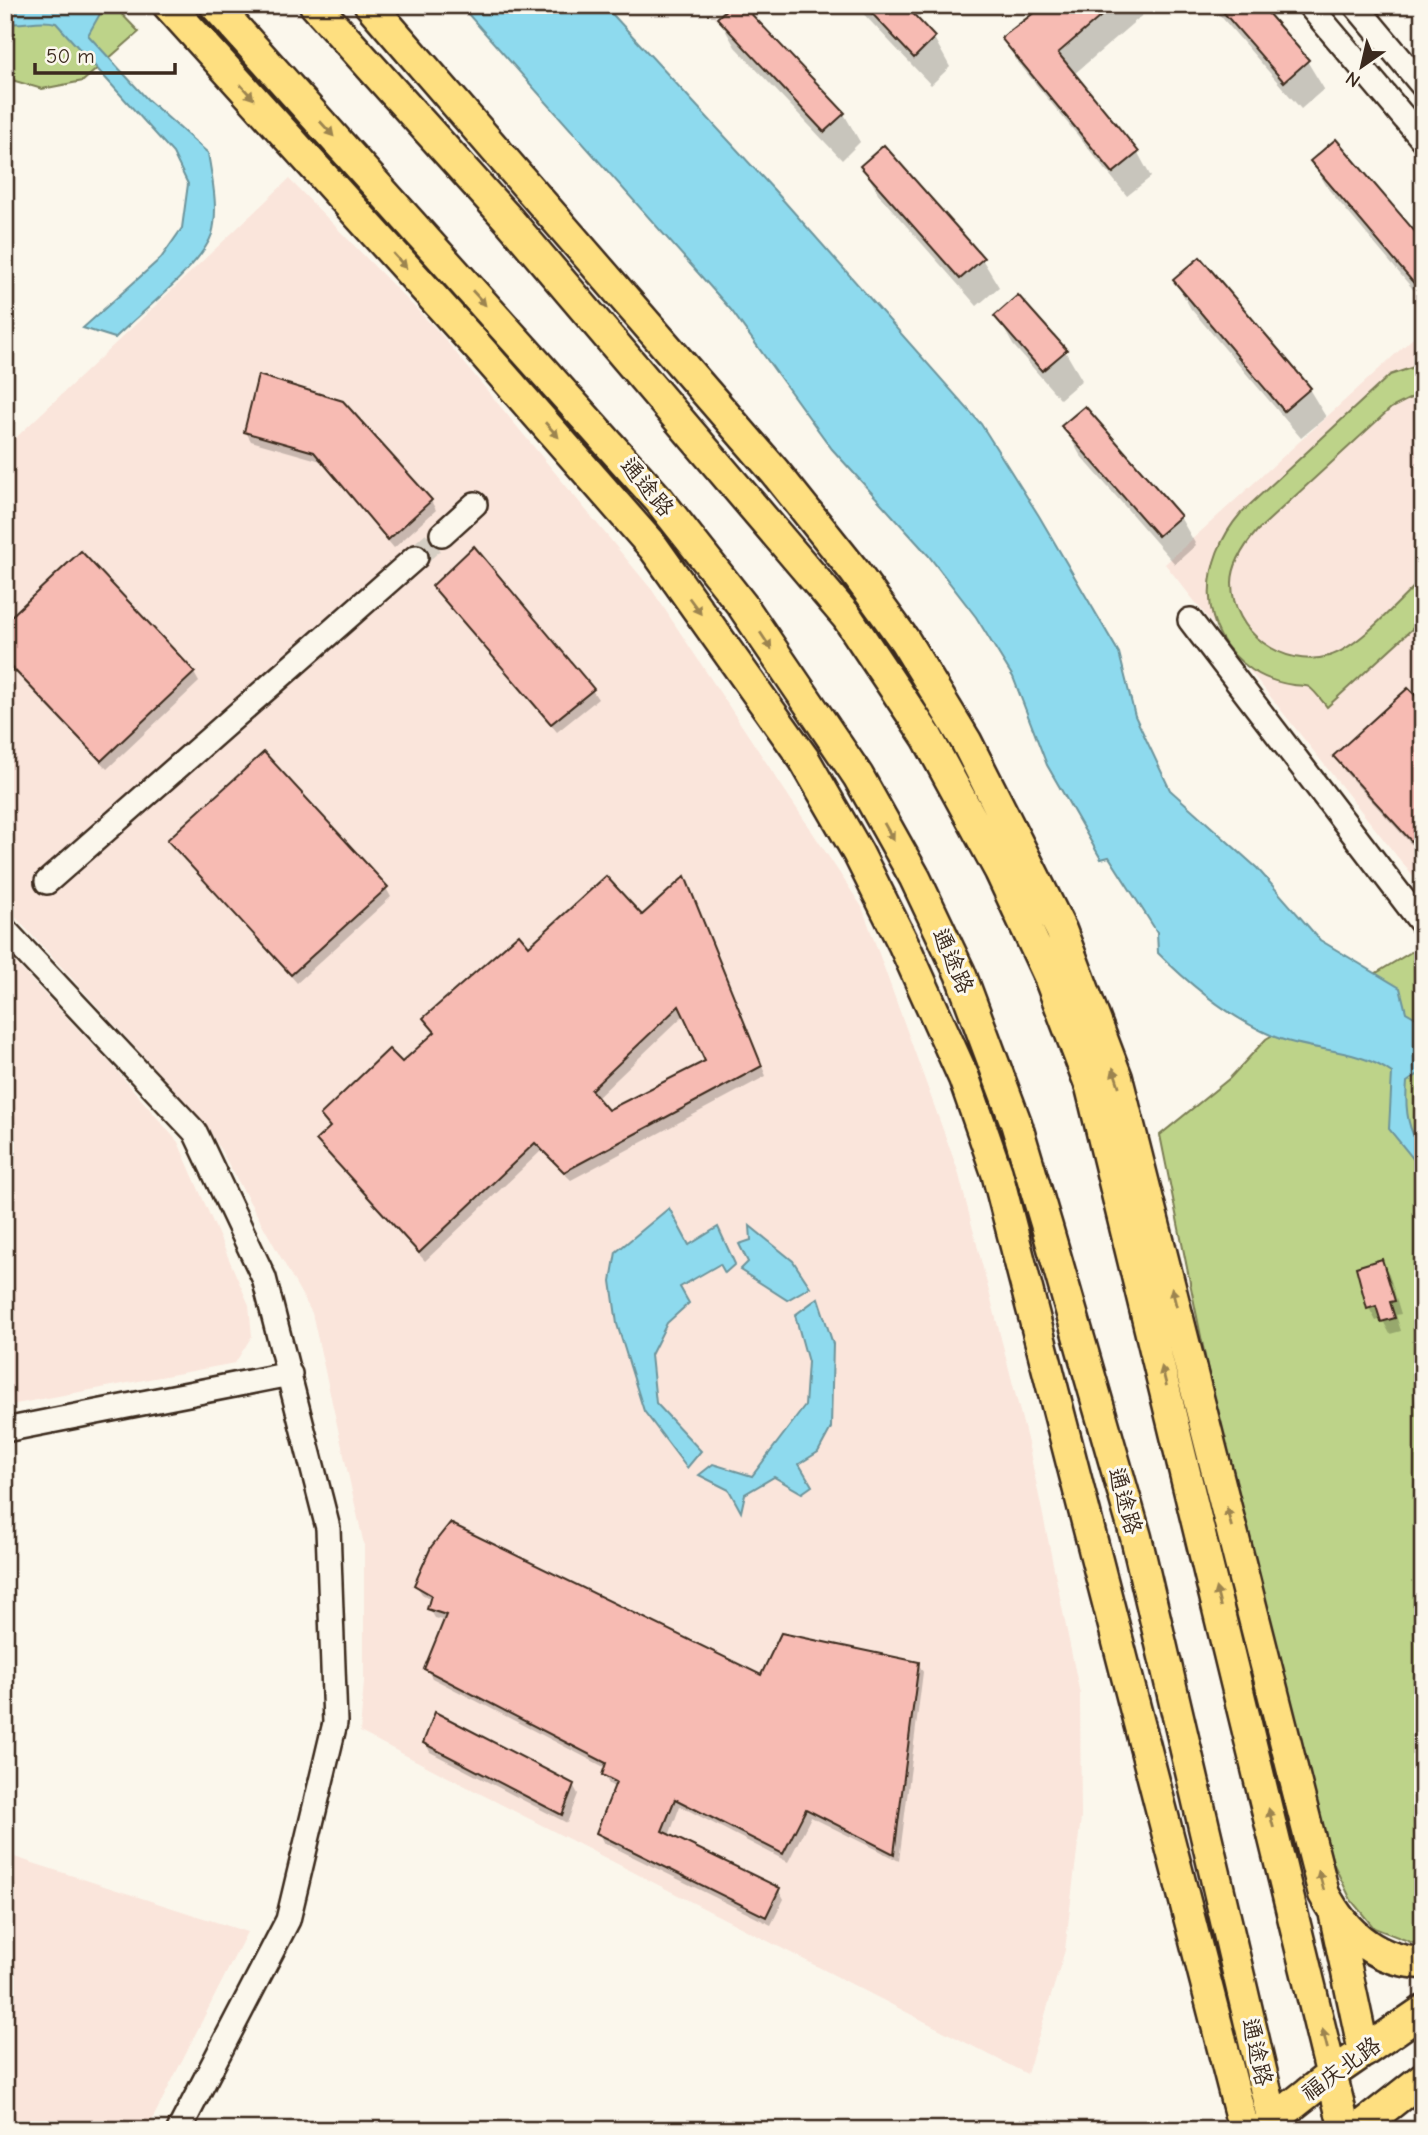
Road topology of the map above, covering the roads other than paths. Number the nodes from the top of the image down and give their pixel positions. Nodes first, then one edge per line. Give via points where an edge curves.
1 (168, 5) edge
2 (215, 5) edge
3 (315, 5) edge
4 (370, 5) edge
5 (1308, 5) edge
6 (1354, 5) edge
7 (1423, 86) edge
8 (1423, 140) edge
9 (475, 504) dead end
10 (442, 534) tunnel mouth
11 (416, 557) tunnel mouth
12 (1191, 620) dead end
13 (47, 882) dead end
14 (1423, 925) edge
15 (5, 930) edge
16 (290, 1374) junction
17 (5, 1430) edge
18 (1334, 1913) junction
19 (1423, 1963) edge
20 (1423, 2011) edge
21 (1364, 2052) junction
22 (1334, 2073) junction
23 (1423, 2078) edge
24 (1270, 2127) edge
25 (179, 2130) edge
26 (1244, 2130) edge
27 (1345, 2130) edge
28 (1357, 2130) edge

1 -> 26 main road via 654,548 804,759 858,853 964,1078 996,1174
2 -> 24 main road, 通途路 via 659,500 742,606 858,776 915,878 965,985 1016,1123 1136,1537
22 -> 3 main road via 1091,1087 1048,974 1000,871 927,737 847,617 508,219
18 -> 4 main road via 1324,1894 1117,1078 1061,929 1034,875 966,741 905,641 855,572 775,472
5 - 8 street
6 - 7 street
9 - 10 street
11 - 13 street
12 - 14 street
15 - 16 street via 195,1132 264,1278
16 - 17 street
16 - 25 street via 328,1528 335,1723 288,1920
18 - 19 main road via 1351,1934 1374,1951 1403,1962
18 - 21 main road
20 - 21 main road, 福庆北路
21 - 22 main road, 福庆北路
22 - 24 main road, 福庆北路
22 - 27 main road
23 - 28 main road

